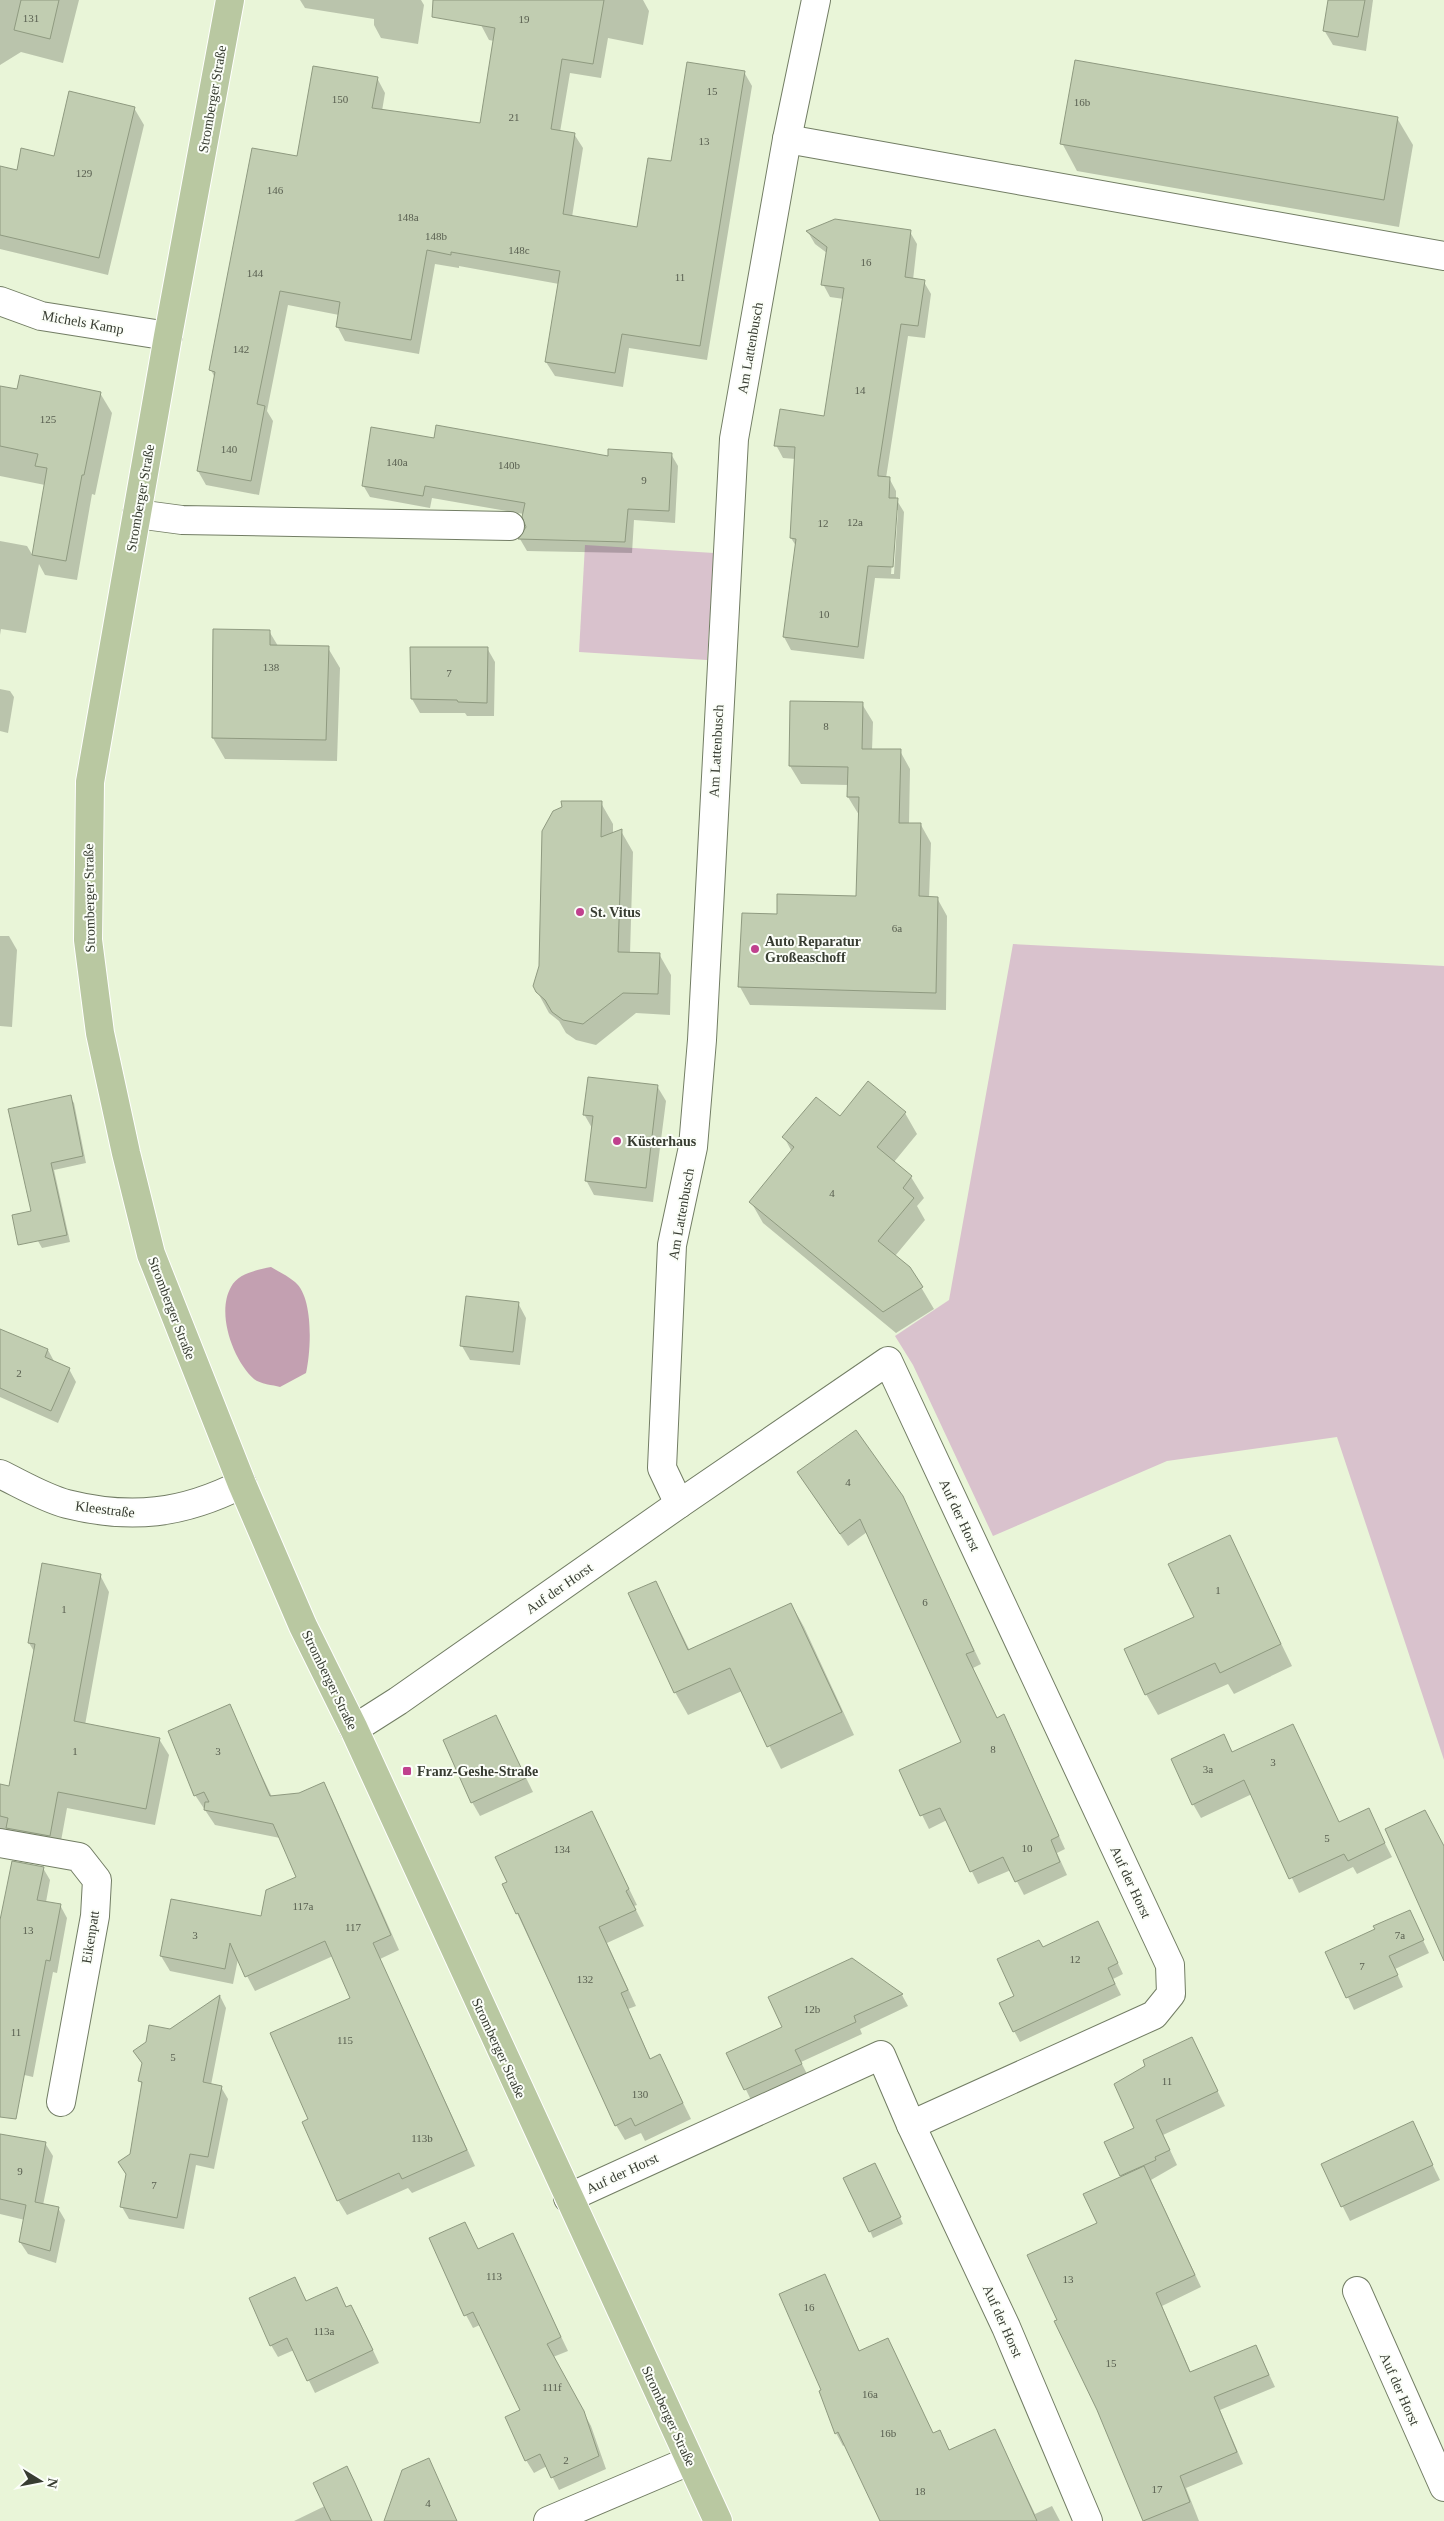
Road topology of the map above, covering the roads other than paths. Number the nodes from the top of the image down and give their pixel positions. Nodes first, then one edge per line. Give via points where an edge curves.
1 (230, 0) edge
2 (816, 0) edge
3 (787, 139) junction
4 (1444, 256) edge
5 (0, 301) edge
6 (168, 336) junction
7 (137, 514) junction
8 (510, 526) dead end
9 (0, 1474) edge
10 (242, 1484) junction
11 (679, 1504) junction
12 (354, 1729) junction
13 (0, 1843) edge
14 (61, 2102) dead end
15 (911, 2125) junction
16 (568, 2198) junction
17 (1357, 2291) dead end
18 (689, 2460) junction
19 (1444, 2487) edge
20 (548, 2521) edge
21 (718, 2521) edge
22 (1088, 2521) edge

1 - 6 main road, Stromberger Straße
2 - 3 street, Am Lattenbusch
3 - 4 street
3 - 11 street, Am Lattenbusch via 734,439 702,1040 693,1147 672,1245 662,1468
5 - 6 street, Michels Kamp via 41,316
6 - 7 main road, Stromberger Straße
7 - 8 street via 182,520
7 - 10 main road, Stromberger Straße via 90,782 88,940 100,1033 152,1254
9 - 10 street, Kleestraße via 66,1504 136,1514 182,1508
10 - 12 main road, Stromberger Straße via 303,1626
11 - 12 street, Auf der Horst
11 - 15 street, Auf der Horst via 888,1361 1170,1965 1171,1994 1154,2015
12 - 16 main road, Stromberger Straße
13 - 14 street, Eikenpatt via 80,1856 97,1880 95,1916
15 - 16 street, Auf der Horst via 881,2055
15 - 22 street, Auf der Horst via 1006,2327
16 - 18 main road, Stromberger Straße
17 - 19 street, Auf der Horst
18 - 20 street
18 - 21 main road, Stromberger Straße

